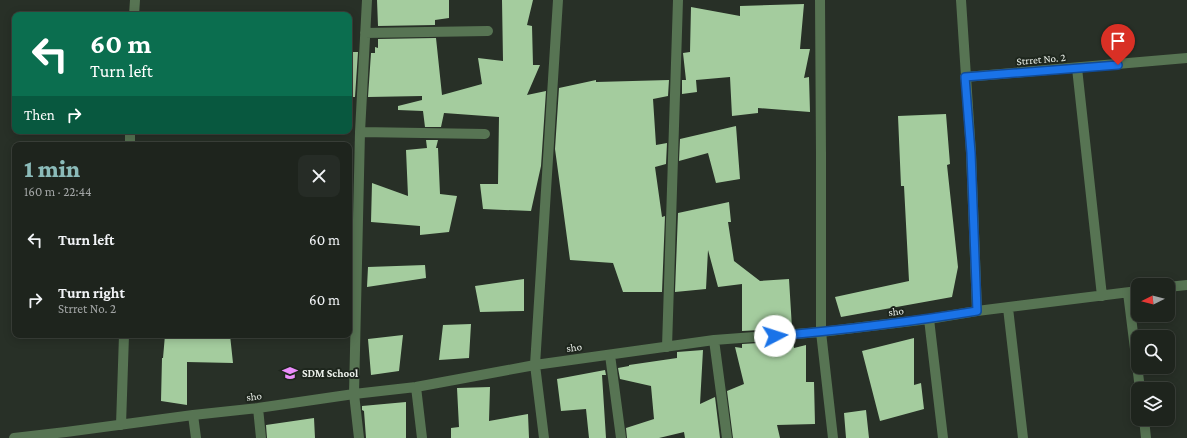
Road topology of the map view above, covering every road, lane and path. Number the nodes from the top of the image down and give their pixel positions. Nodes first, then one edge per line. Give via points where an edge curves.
1 (135, 0) edge
2 (367, 0) edge
3 (558, 0) edge
4 (678, 0) edge
5 (820, 0) edge
6 (961, 0) edge
7 (134, 12) edge
8 (488, 31) dead end
9 (365, 33) junction
10 (1187, 58) edge
11 (1077, 68) junction
12 (965, 77) junction
13 (360, 132) junction
14 (485, 134) dead end
15 (1187, 284) edge
16 (1175, 286) edge
17 (1131, 292) edge
18 (1102, 296) junction
19 (1008, 308) junction
20 (977, 311) junction
21 (929, 319) junction
22 (1135, 322) edge
23 (821, 332) junction
24 (124, 338) edge
25 (714, 340) junction
26 (668, 347) junction
27 (610, 355) junction
28 (535, 365) junction
29 (1139, 382) edge
30 (416, 387) junction
31 (354, 394) junction
32 (258, 408) junction
33 (193, 415) junction
34 (121, 425) junction
35 (1145, 426) edge
36 (67, 435) edge
37 (14, 438) edge
38 (196, 438) edge
39 (261, 438) edge
40 (359, 438) edge
41 (422, 438) edge
42 (544, 438) edge
43 (621, 438) edge
44 (727, 438) edge
45 (833, 438) edge
46 (943, 438) edge
47 (1023, 438) edge
48 (1146, 438) edge

1 - 7 street
2 - 9 street
3 - 28 street
4 - 26 street
5 - 23 street
6 - 12 street
8 - 9 street
9 - 13 street
10 - 11 street, Strret No. 2
11 - 12 street, Strret No. 2
11 - 18 street
12 - 20 street via 971,153
13 - 14 street
13 - 31 street
15 - 16 street
17 - 18 street, sho
18 - 19 street, sho
19 - 20 street, sho
19 - 47 street
20 - 21 street, sho
21 - 23 street, sho
21 - 46 street
22 - 29 street
23 - 25 street, sho
23 - 45 street
24 - 34 street
25 - 26 street, sho
25 - 44 street
26 - 27 street, sho
27 - 28 street, sho
27 - 43 street
28 - 30 street, sho
28 - 42 street
30 - 31 street, sho
30 - 41 street
31 - 32 street, sho
31 - 40 street
32 - 33 street, sho
32 - 39 street
33 - 34 street, sho
33 - 38 street
34 - 36 street, sho
35 - 48 street
36 - 37 street, sho

